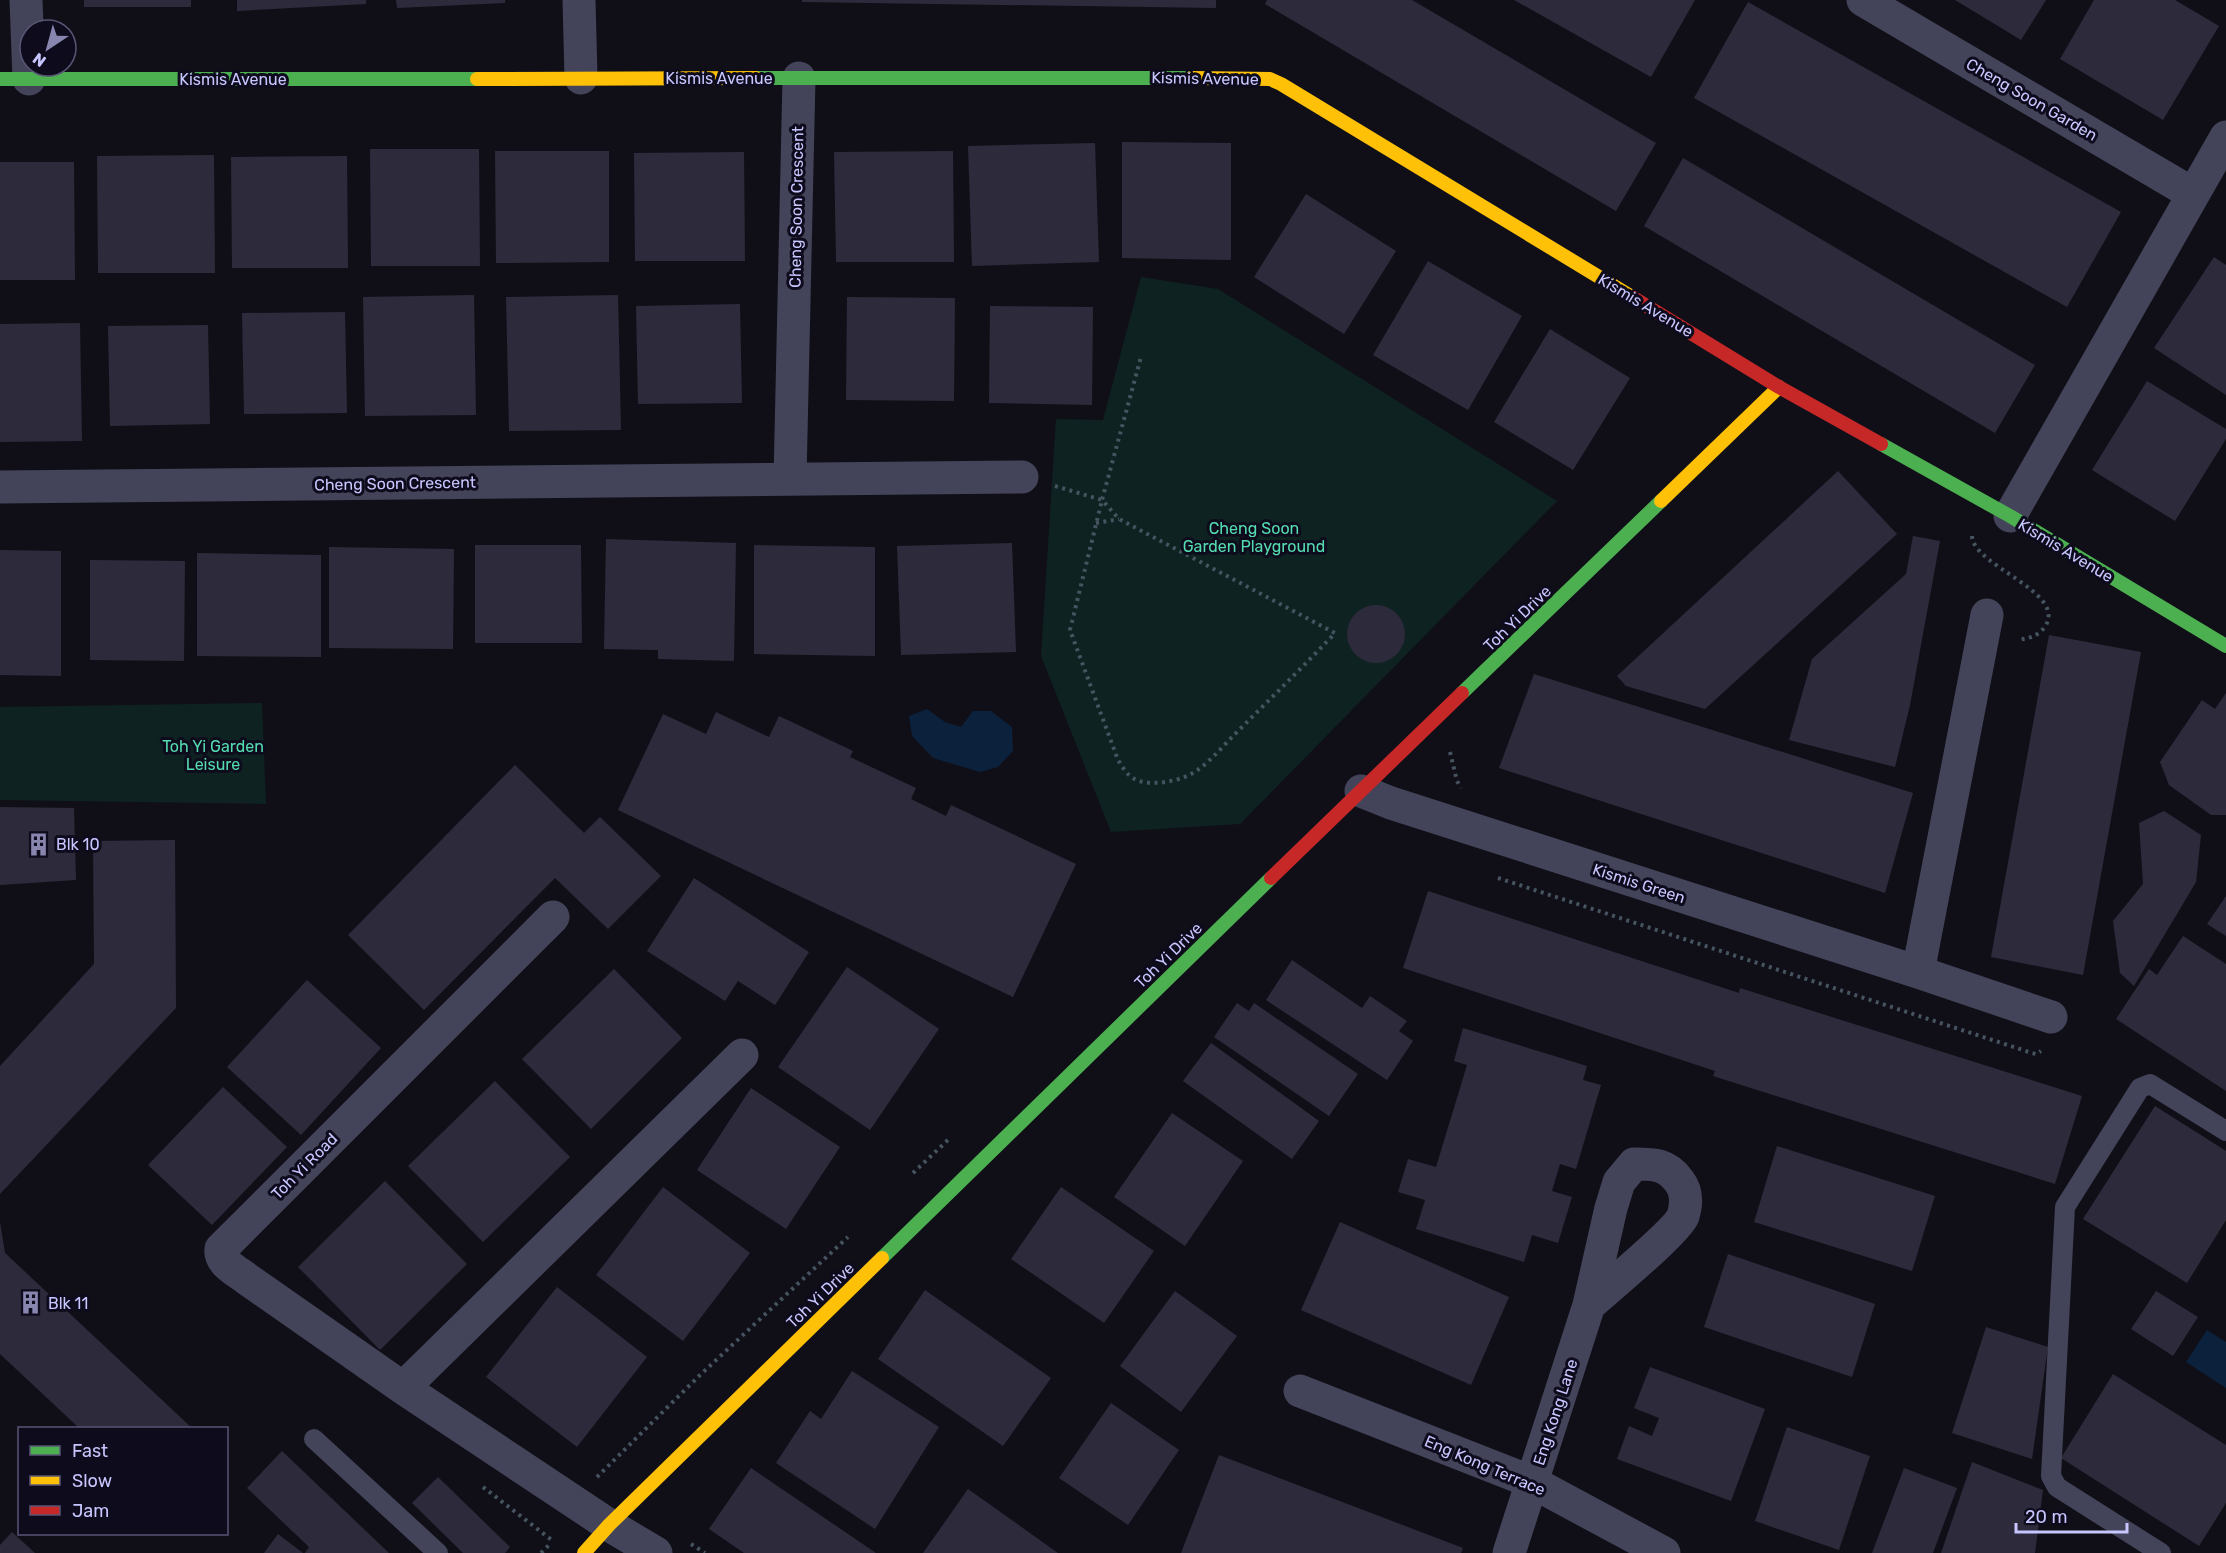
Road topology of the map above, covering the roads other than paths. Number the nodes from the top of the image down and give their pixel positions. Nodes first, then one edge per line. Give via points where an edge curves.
1 (26, 0) edge
2 (579, 0) edge
3 (1869, 1) edge
4 (580, 78) junction
5 (799, 78) junction
6 (14, 79) edge
7 (2226, 137) edge
8 (2193, 194) junction
9 (1779, 387) junction
10 (1022, 477) road end
11 (790, 479) junction
12 (0, 488) edge
13 (2010, 516) junction
14 (1988, 615) dead end
15 (2226, 646) edge
16 (1362, 791) junction
17 (553, 917) dead end
18 (1918, 972) junction
19 (2051, 1017) road end
20 (741, 1055) dead end
21 (2226, 1131) edge
22 (1589, 1305) dead end
23 (404, 1388) junction
24 (1300, 1390) dead end
25 (314, 1439) dead end
26 (1532, 1482) junction
27 (609, 1526) junction
28 (438, 1553) edge
29 (584, 1553) edge
30 (656, 1553) edge
31 (1509, 1553) edge
32 (1664, 1553) edge
33 (2161, 1553) edge

1 - 6 street, Kismis Avenue
2 - 4 street
3 - 8 street, Cheng Soon Garden
4 - 5 street, Kismis Avenue
4 - 6 street, Kismis Avenue
5 - 9 street, Kismis Avenue via 1270,79
5 - 11 street, Cheng Soon Crescent
7 - 8 street
8 - 13 street
9 - 13 street, Kismis Avenue
9 - 16 street, Toh Yi Drive
10 - 11 street, Cheng Soon Crescent
11 - 12 street, Cheng Soon Crescent
13 - 15 street, Kismis Avenue
14 - 18 street
16 - 18 street, Kismis Green
16 - 27 street, Toh Yi Drive
17 - 23 street, Toh Yi Road via 221,1249 222,1260
18 - 19 street, Kismis Green
20 - 23 street
21 - 33 lane via 2150,1084 2140,1088 2065,1207 2051,1476 2057,1486
22 - 26 street, Eng Kong Lane
23 - 27 street, Toh Yi Road
24 - 26 street, Eng Kong Terrace
25 - 28 lane
26 - 31 street, Eng Kong Lane
26 - 32 street, Eng Kong Terrace
27 - 29 street, Toh Yi Drive
27 - 30 street, Toh Yi Road

